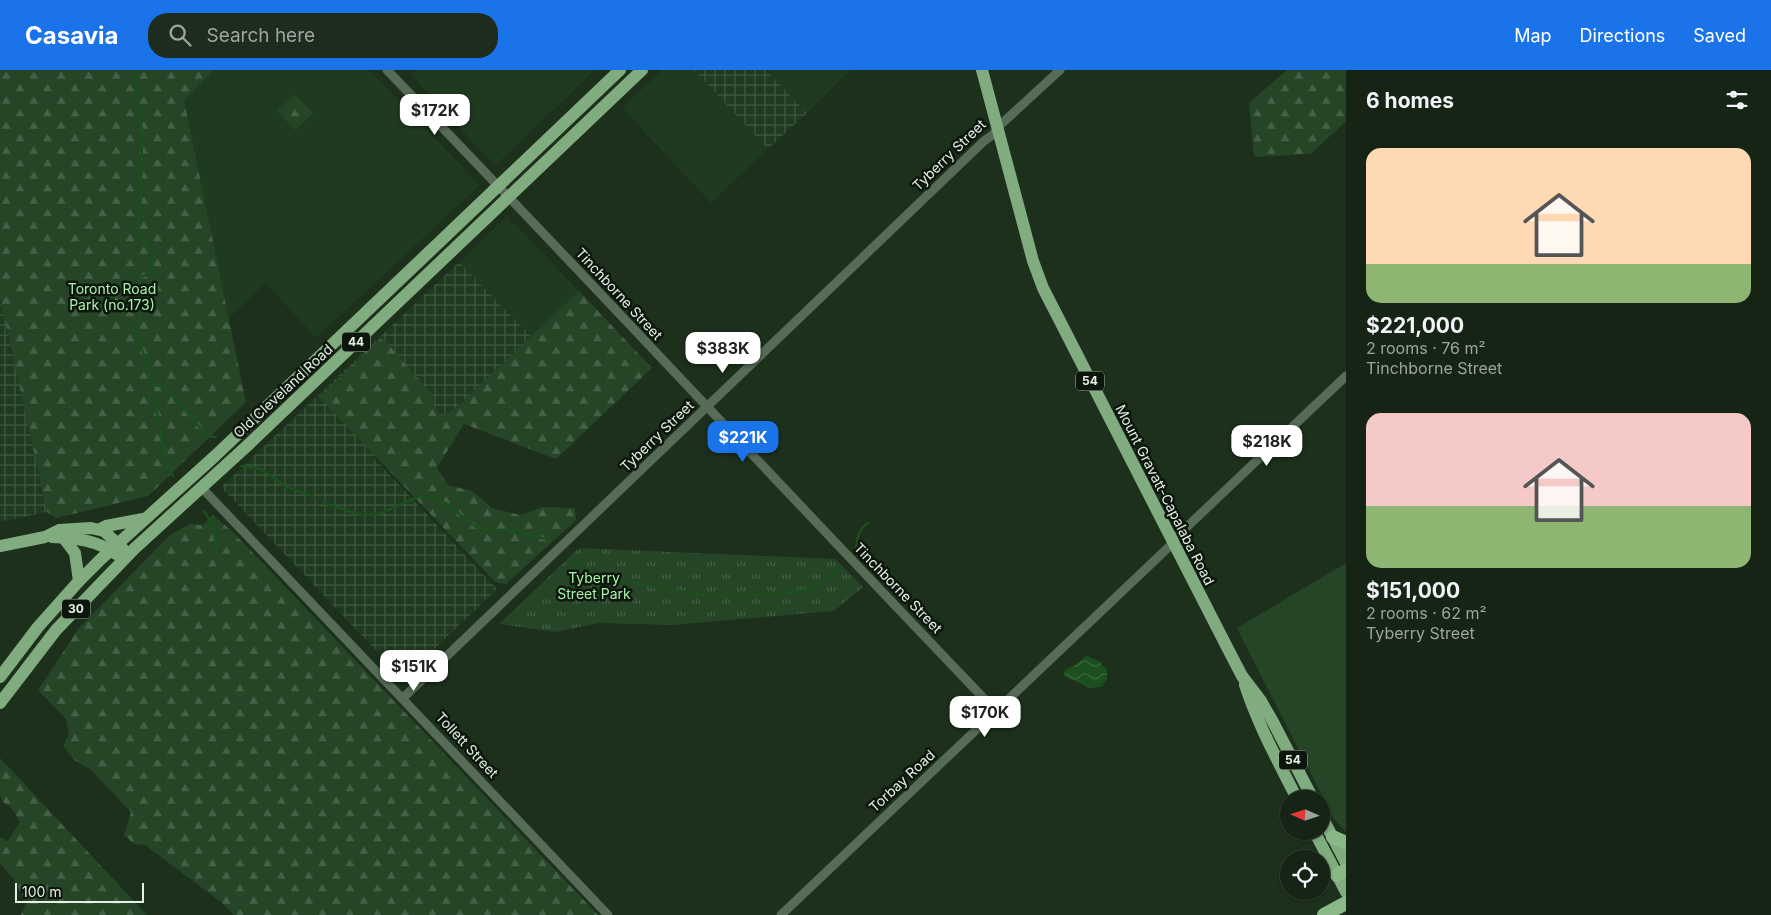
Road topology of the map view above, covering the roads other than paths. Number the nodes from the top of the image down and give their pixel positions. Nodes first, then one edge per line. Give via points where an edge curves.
1 (388, 70) edge
2 (620, 70) edge
3 (642, 70) edge
4 (982, 70) edge
5 (1060, 70) edge
6 (997, 128) junction
7 (499, 186) junction
8 (509, 196) junction
9 (1346, 376) edge
10 (706, 407) junction
11 (202, 487) junction
12 (145, 518) junction
13 (100, 530) junction
14 (44, 537) junction
15 (64, 538) junction
16 (1173, 542) junction
17 (0, 546) edge
18 (114, 547) junction
19 (127, 557) junction
20 (79, 581) junction
21 (1242, 676) junction
22 (0, 677) edge
23 (403, 698) junction
24 (0, 703) edge
25 (996, 711) junction
26 (1292, 790) edge
27 (1308, 790) edge
28 (1330, 832) edge
29 (1333, 838) junction
30 (1320, 840) edge
31 (1346, 844) edge
32 (1346, 863) edge
33 (1342, 873) edge
34 (1346, 892) edge
35 (1346, 904) edge
36 (1328, 912) edge
37 (608, 915) edge
38 (781, 915) edge

1 - 7 street, Tinchborne Street
2 - 7 main road, Old Cleveland Road / 44
3 - 8 main road, Old Cleveland Road / 44
4 - 6 main road, Mount Gravatt-Capalaba Road / 54
5 - 6 street, Tyberry Street
6 - 10 street, Tyberry Street
6 - 16 main road, Mount Gravatt-Capalaba Road / 54 via 1042,288
7 - 8 street, Tinchborne Street
7 - 12 main road, Old Cleveland Road / 44 via 215,456
8 - 10 street, Tinchborne Street
8 - 11 main road, Old Cleveland Road / 44
9 - 16 street, Torbay Road
10 - 23 street, Tyberry Street
10 - 25 street, Tinchborne Street
11 - 19 main road, Old Cleveland Road / 44
11 - 23 street, Tollett Street
12 - 13 main road
12 - 18 main road, Old Cleveland Road
13 - 14 main road via 59,530
13 - 18 main road
14 - 15 main road
14 - 17 main road
15 - 18 main road
15 - 20 main road, 30 via 74,553
16 - 21 main road, Mount Gravatt-Capalaba Road / 54
16 - 25 street, Torbay Road
18 - 19 main road
18 - 20 main road, Old Cleveland Road
19 - 24 main road, Old Cleveland Road / 30 via 56,630
20 - 22 main road, Old Cleveland Road / 30
21 - 26 main road, Mount Gravatt-Capalaba Road / 54 via 1253,711
21 - 27 main road, Mount Gravatt-Capalaba Road / 54 via 1261,701
23 - 37 street, Tollett Street
25 - 38 street, Torbay Road
28 - 29 main road
29 - 31 highway
29 - 32 main road
30 - 33 main road
33 - 34 main road
35 - 36 highway

